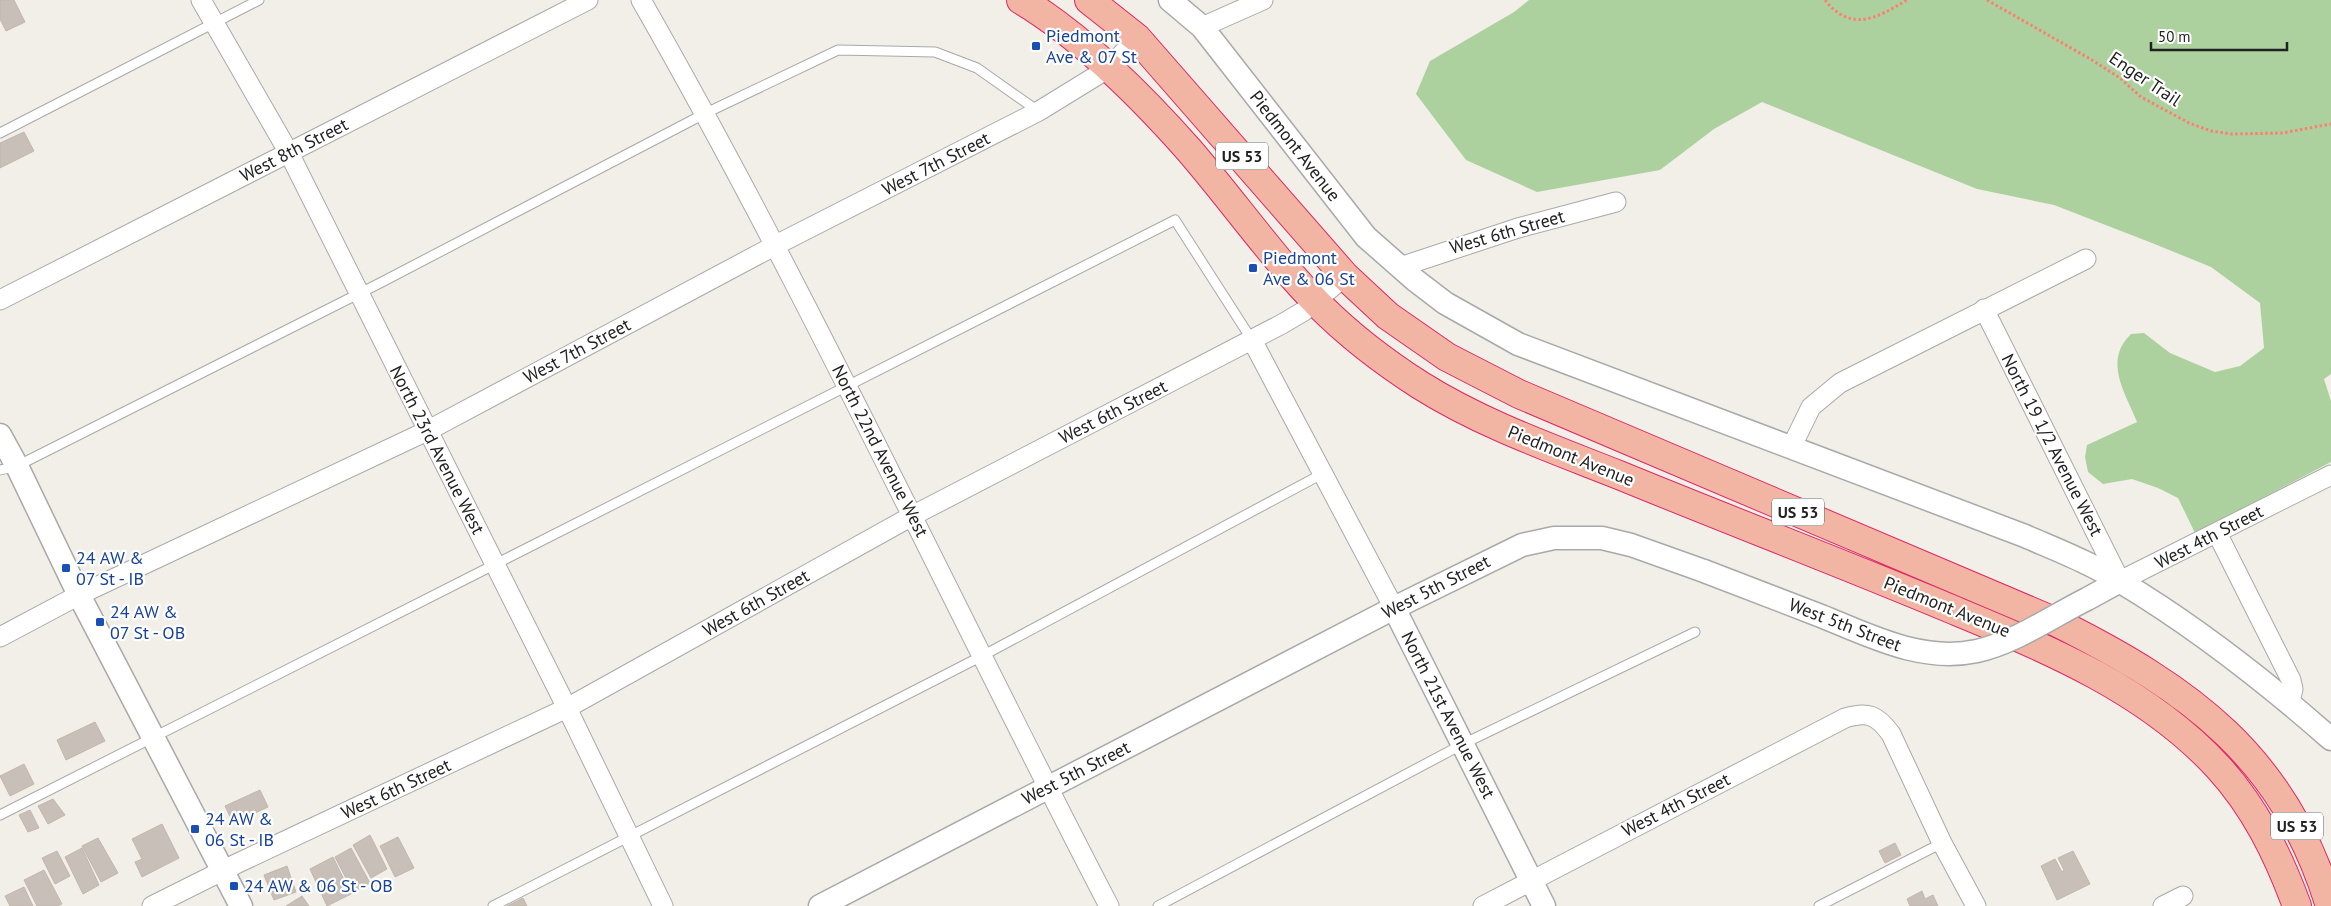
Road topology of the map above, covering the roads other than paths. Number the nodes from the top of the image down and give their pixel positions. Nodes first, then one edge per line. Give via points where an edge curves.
1 (201, 0) edge
2 (259, 0) edge
3 (588, 0) edge
4 (642, 0) edge
5 (1021, 0) edge
6 (1089, 0) edge
7 (1170, 0) edge
8 (1263, 0) edge
9 (214, 24) junction
10 (1202, 28) junction
11 (1137, 38) junction
12 (1109, 68) junction
13 (1038, 111) junction
14 (706, 113) junction
15 (0, 133) edge
16 (289, 153) junction
17 (1616, 202) dead end
18 (774, 246) junction
19 (2086, 259) dead end
20 (1400, 267) junction
21 (1345, 276) junction
22 (359, 294) junction
23 (0, 300) edge
24 (1315, 301) junction
25 (1984, 309) junction
26 (1252, 340) junction
27 (847, 384) junction
28 (427, 431) junction
29 (0, 435) edge
30 (1791, 448) junction
31 (8, 468) edge
32 (1322, 474) junction
33 (2331, 476) edge
34 (912, 516) junction
35 (2217, 533) junction
36 (495, 565) junction
37 (2120, 581) junction
38 (79, 595) junction
39 (2087, 599) joint
40 (1394, 608) junction
41 (1694, 632) dead end
42 (0, 637) edge
43 (982, 656) junction
44 (2290, 702) junction
45 (567, 708) junction
46 (151, 737) junction
47 (2331, 738) edge
48 (1463, 744) junction
49 (2248, 755) junction
50 (1047, 787) junction
51 (0, 815) edge
52 (628, 835) junction
53 (1942, 843) junction
54 (2282, 866) junction
55 (223, 870) junction
56 (2331, 878) edge
57 (1531, 880) junction
58 (2183, 896) dead end
59 (152, 906) edge
60 (241, 906) edge
61 (493, 906) edge
62 (663, 906) edge
63 (820, 906) edge
64 (1110, 906) edge
65 (1158, 906) edge
66 (1483, 906) edge
67 (1544, 906) edge
68 (1819, 906) edge
69 (1976, 906) edge
70 (2163, 906) edge
71 (2287, 906) edge
72 (2297, 906) edge
73 (2330, 906) edge

1 - 9 street, North 23rd Avenue West
2 - 9 lane
3 - 16 street, West 8th Street
4 - 14 street, North 22nd Avenue West
5 - 12 highway, Piedmont Avenue / US 53
6 - 11 highway, Piedmont Avenue / US 53
7 - 10 street, Piedmont Avenue
8 - 10 street
9 - 15 lane
9 - 16 street, North 23rd Avenue West
10 - 20 street, Piedmont Avenue via 1366,237
11 - 12 street, West 7th Street
11 - 21 highway, Piedmont Avenue / US 53
12 - 13 street, West 7th Street
12 - 24 highway, Piedmont Avenue / US 53 via 1188,149
13 - 14 lane via 977,68 935,52 838,50
13 - 18 street, West 7th Street
14 - 18 street, North 22nd Avenue West
14 - 22 lane
16 - 22 street, North 23rd Avenue West
16 - 23 street, West 8th Street
17 - 20 street, West 6th Street via 1518,228
18 - 27 street, North 22nd Avenue West
18 - 28 street, West 7th Street
19 - 25 street
20 - 30 street, Piedmont Avenue via 1445,303 1518,344
21 - 24 street, West 6th Street
21 - 49 highway, Piedmont Avenue / US 53 via 1405,329 1500,386 2019,605 2109,649 2150,672 2188,700
22 - 28 street, North 23rd Avenue West
22 - 31 lane
24 - 26 street, West 6th Street via 1295,317
24 - 54 highway, Piedmont Avenue / US 53 via 1387,362 1464,410 2045,648 2093,672 2159,715 2219,768 2254,814
25 - 30 street via 1830,390 1807,413
25 - 37 street, North 19 1/2 Avenue West
26 - 27 lane via 1175,220
26 - 32 street, North 21st Avenue West
26 - 34 street, West 6th Street
27 - 34 street, North 22nd Avenue West
27 - 36 lane
28 - 36 street, North 23rd Avenue West
28 - 38 street, West 7th Street
29 - 31 street
30 - 37 street, Piedmont Avenue via 2025,536
31 - 38 street
32 - 40 street, North 21st Avenue West
32 - 43 lane
33 - 35 street, West 4th Street
34 - 43 street, North 22nd Avenue West
34 - 45 street, West 6th Street
35 - 37 street, West 4th Street
35 - 44 street via 2291,680
36 - 45 street, North 23rd Avenue West
36 - 46 lane
37 - 39 street, West 4th Street
37 - 44 street, Piedmont Avenue via 2216,646
38 - 42 street, West 7th Street
38 - 46 street
39 - 40 street, West 5th Street, bridge via 1991,647 1958,654 1926,653 1616,541 1584,537 1529,542
40 - 48 street, North 21st Avenue West
40 - 50 street, West 5th Street
41 - 48 lane
43 - 50 street, North 22nd Avenue West
43 - 52 lane
44 - 47 street, Piedmont Avenue
45 - 52 street, North 23rd Avenue West
45 - 55 street, West 6th Street
46 - 51 lane
46 - 55 street
48 - 57 street, North 21st Avenue West
48 - 65 lane
49 - 56 highway via 2293,802
49 - 73 highway, US 53 via 2275,789 2297,825
50 - 63 street, West 5th Street
50 - 64 street, North 22nd Avenue West
52 - 61 lane
52 - 62 street, North 23rd Avenue West
53 - 57 street, West 4th Street via 1891,734 1873,716 1858,714
53 - 68 lane
53 - 69 street
54 - 71 highway
54 - 72 highway, US 53
55 - 59 street, West 6th Street
55 - 60 street
57 - 66 street, West 4th Street
57 - 67 street, North 21st Avenue West
58 - 70 street

